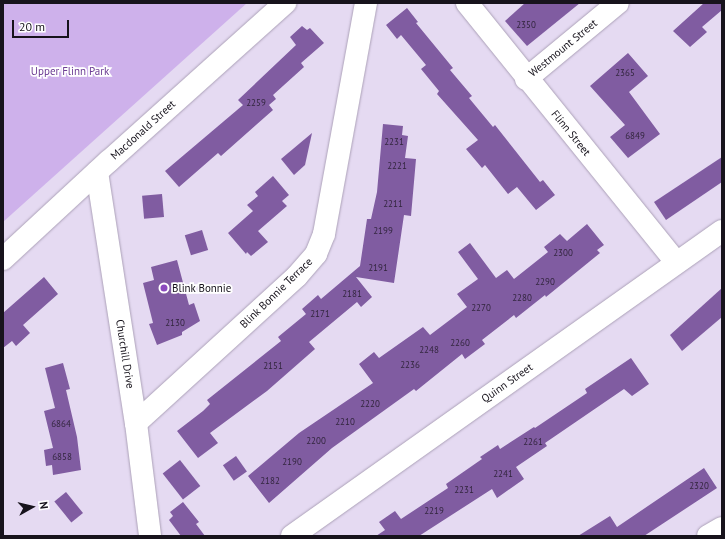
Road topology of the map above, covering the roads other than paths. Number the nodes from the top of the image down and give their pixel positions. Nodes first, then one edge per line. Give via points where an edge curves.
1 (285, 3) edge
2 (366, 3) edge
3 (467, 3) edge
4 (618, 3) edge
5 (526, 79) junction
6 (97, 172) junction
7 (722, 231) edge
8 (3, 259) edge
9 (676, 262) junction
10 (136, 423) junction
11 (722, 528) edge
12 (150, 536) edge
13 (292, 536) edge
14 (708, 536) edge

1 - 6 street, Macdonald Street
2 - 10 street, Blink Bonnie Terrace via 324,234 316,254 297,276
3 - 5 street, Flinn Street
4 - 5 street, Westmount Street
5 - 9 street, Flinn Street
6 - 8 street, Macdonald Street
6 - 10 street, Churchill Drive
7 - 9 street, Quinn Street
9 - 13 street, Quinn Street
10 - 12 street, Churchill Drive
11 - 14 street

